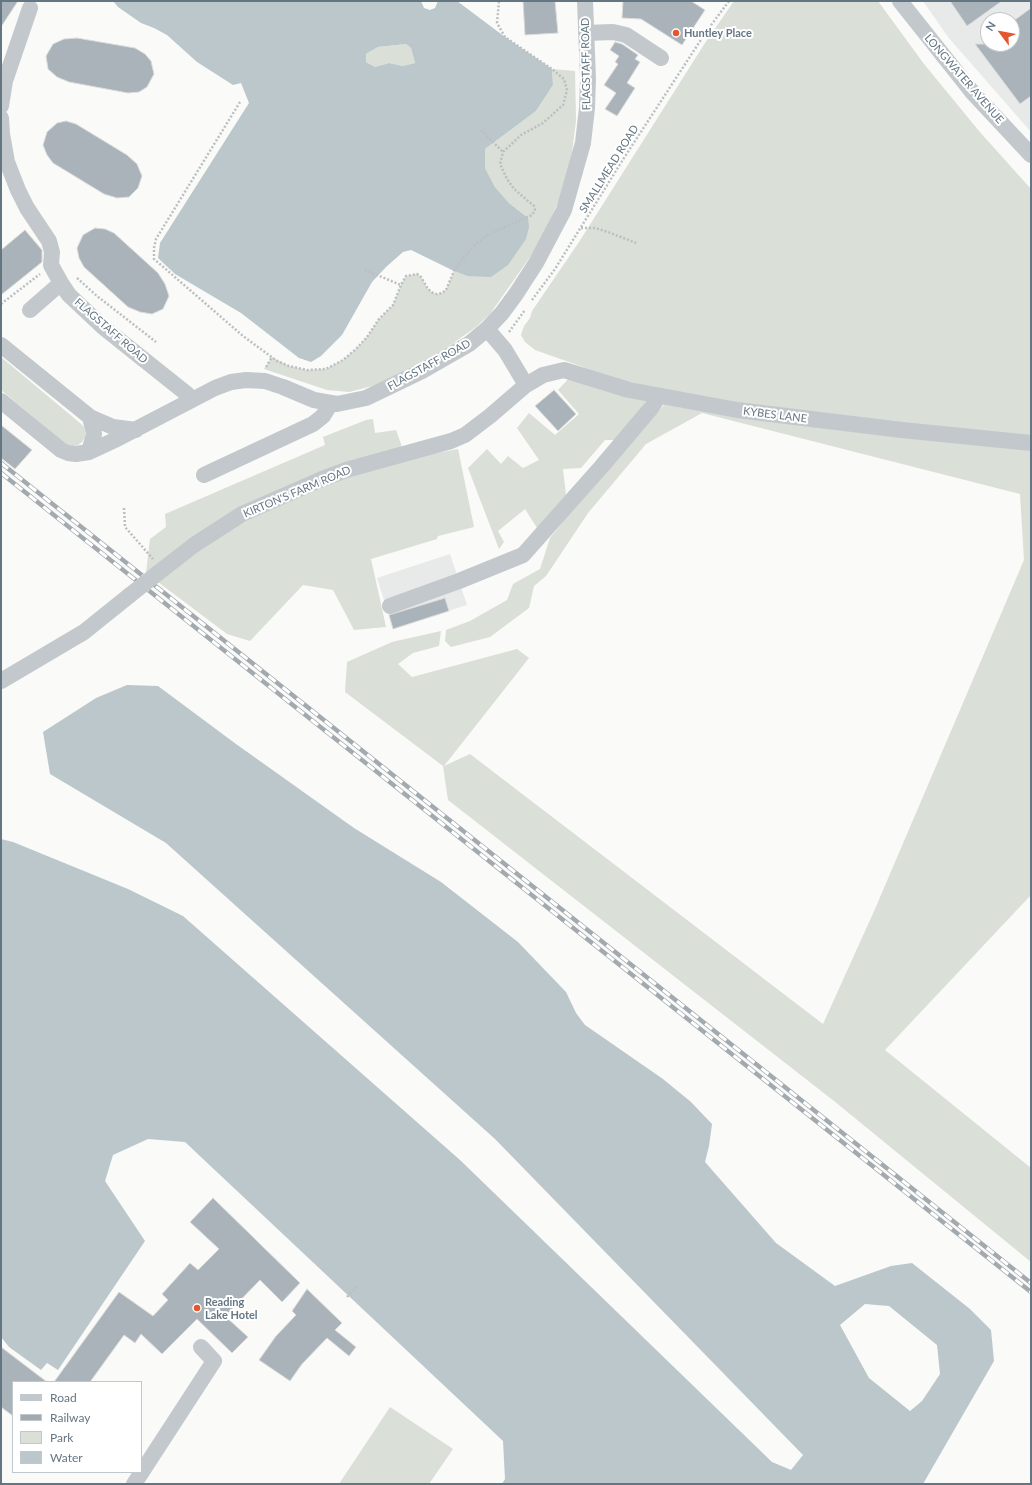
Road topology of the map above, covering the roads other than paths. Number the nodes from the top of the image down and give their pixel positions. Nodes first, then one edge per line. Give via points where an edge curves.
1 (585, 1) edge
2 (900, 1) edge
3 (30, 8) dead end
4 (586, 33) junction
5 (661, 58) dead end
6 (1, 106) edge
7 (1, 118) edge
8 (1031, 155) edge
9 (61, 283) junction
10 (30, 310) dead end
11 (486, 329) junction
12 (1, 345) edge
13 (526, 385) junction
14 (659, 396) junction
15 (191, 400) junction
16 (1, 401) edge
17 (331, 403) junction
18 (90, 417) junction
19 (136, 430) junction
20 (1031, 443) edge
21 (89, 452) junction
22 (204, 474) dead end
23 (390, 606) dead end
24 (1, 681) edge
25 (201, 1347) dead end
26 (142, 1472) edge
27 (141, 1473) edge
28 (134, 1484) edge

1 - 4 street, FLAGSTAFF ROAD
2 - 8 street, LONGWATER AVENUE via 973,93
3 - 6 street via 5,81
4 - 5 street via 613,32 626,35
4 - 11 street, FLAGSTAFF ROAD via 588,79 583,143 564,210 536,263 511,300
7 - 9 street, FLAGSTAFF ROAD via 7,162 27,208 49,241 52,252 51,265
9 - 10 street
9 - 15 street, FLAGSTAFF ROAD via 69,295 103,327 187,394
11 - 13 street via 500,343
11 - 17 street, FLAGSTAFF ROAD via 469,344 422,371 366,398
12 - 18 street
13 - 14 street, KYBES LANE via 542,375 564,370 629,390
13 - 24 street, KIRTON'S FARM ROAD, bridge via 465,435 346,470 242,514 194,544 84,632
14 - 20 street, KYBES LANE via 737,410
14 - 23 street via 602,466 523,555 459,582
15 - 17 street, FLAGSTAFF ROAD via 231,382 257,380 283,386 314,400
15 - 19 street, FLAGSTAFF ROAD
16 - 21 street via 61,450 76,454
17 - 22 street via 323,416 313,424
18 - 19 street via 113,428
18 - 21 street via 94,434
19 - 21 street, FLAGSTAFF ROAD
25 - 26 street via 214,1361
27 - 28 street

